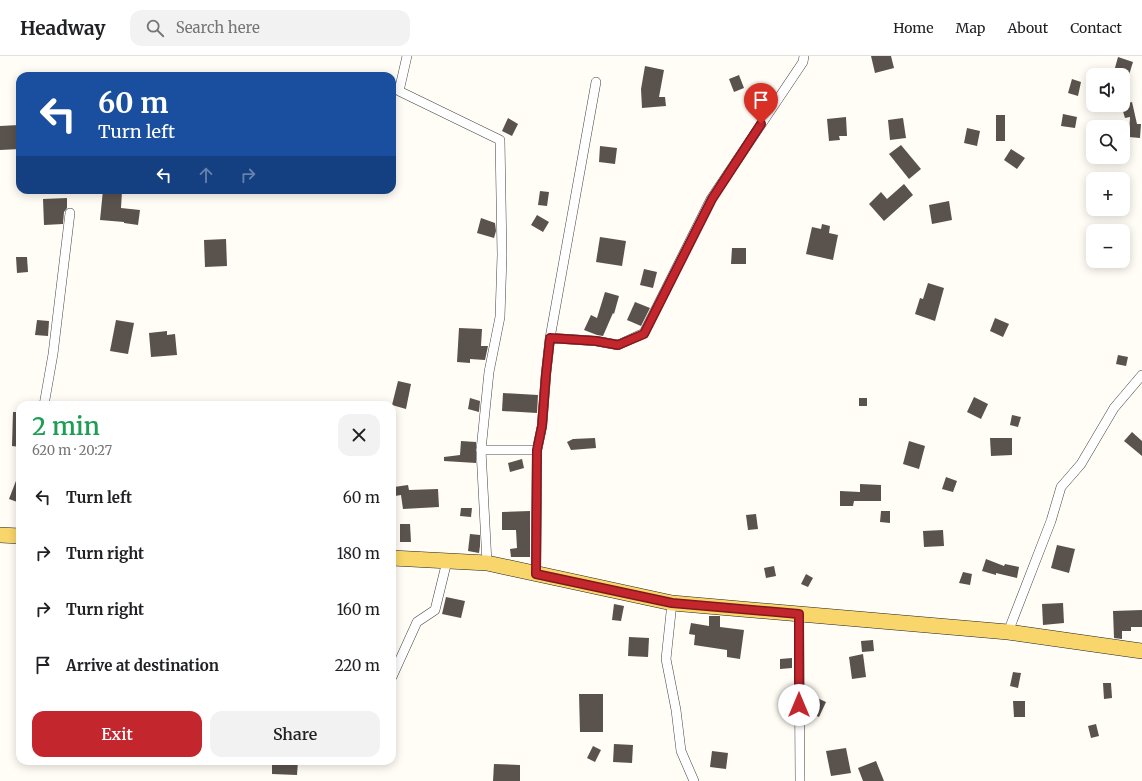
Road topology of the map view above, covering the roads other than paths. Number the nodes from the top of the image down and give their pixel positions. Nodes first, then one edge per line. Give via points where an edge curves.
1 (407, 56) edge
2 (804, 56) edge
3 (596, 82) dead end
4 (70, 213) dead end
5 (550, 338) junction
6 (1142, 375) edge
7 (45, 401) edge
8 (481, 450) junction
9 (537, 450) junction
10 (0, 535) edge
11 (16, 536) edge
12 (396, 558) edge
13 (447, 561) junction
14 (487, 564) junction
15 (536, 574) junction
16 (672, 603) junction
17 (799, 614) junction
18 (1008, 632) junction
19 (1142, 651) edge
20 (396, 668) edge
21 (694, 781) edge
22 (800, 781) edge

1 - 8 street via 399,91 500,140 500,317 489,372
2 - 5 street via 803,62 712,199 644,334 618,345
3 - 5 street
4 - 7 street
5 - 9 street via 542,426
6 - 18 street via 1114,408 1081,464 1061,488 1051,521
8 - 9 street
8 - 14 street
9 - 15 street
10 - 11 main road
12 - 13 main road
13 - 14 main road
13 - 20 street via 435,610 417,622
14 - 15 main road
15 - 16 main road
16 - 17 main road
16 - 21 street via 666,659 681,751
17 - 18 main road
17 - 22 street
18 - 19 main road

